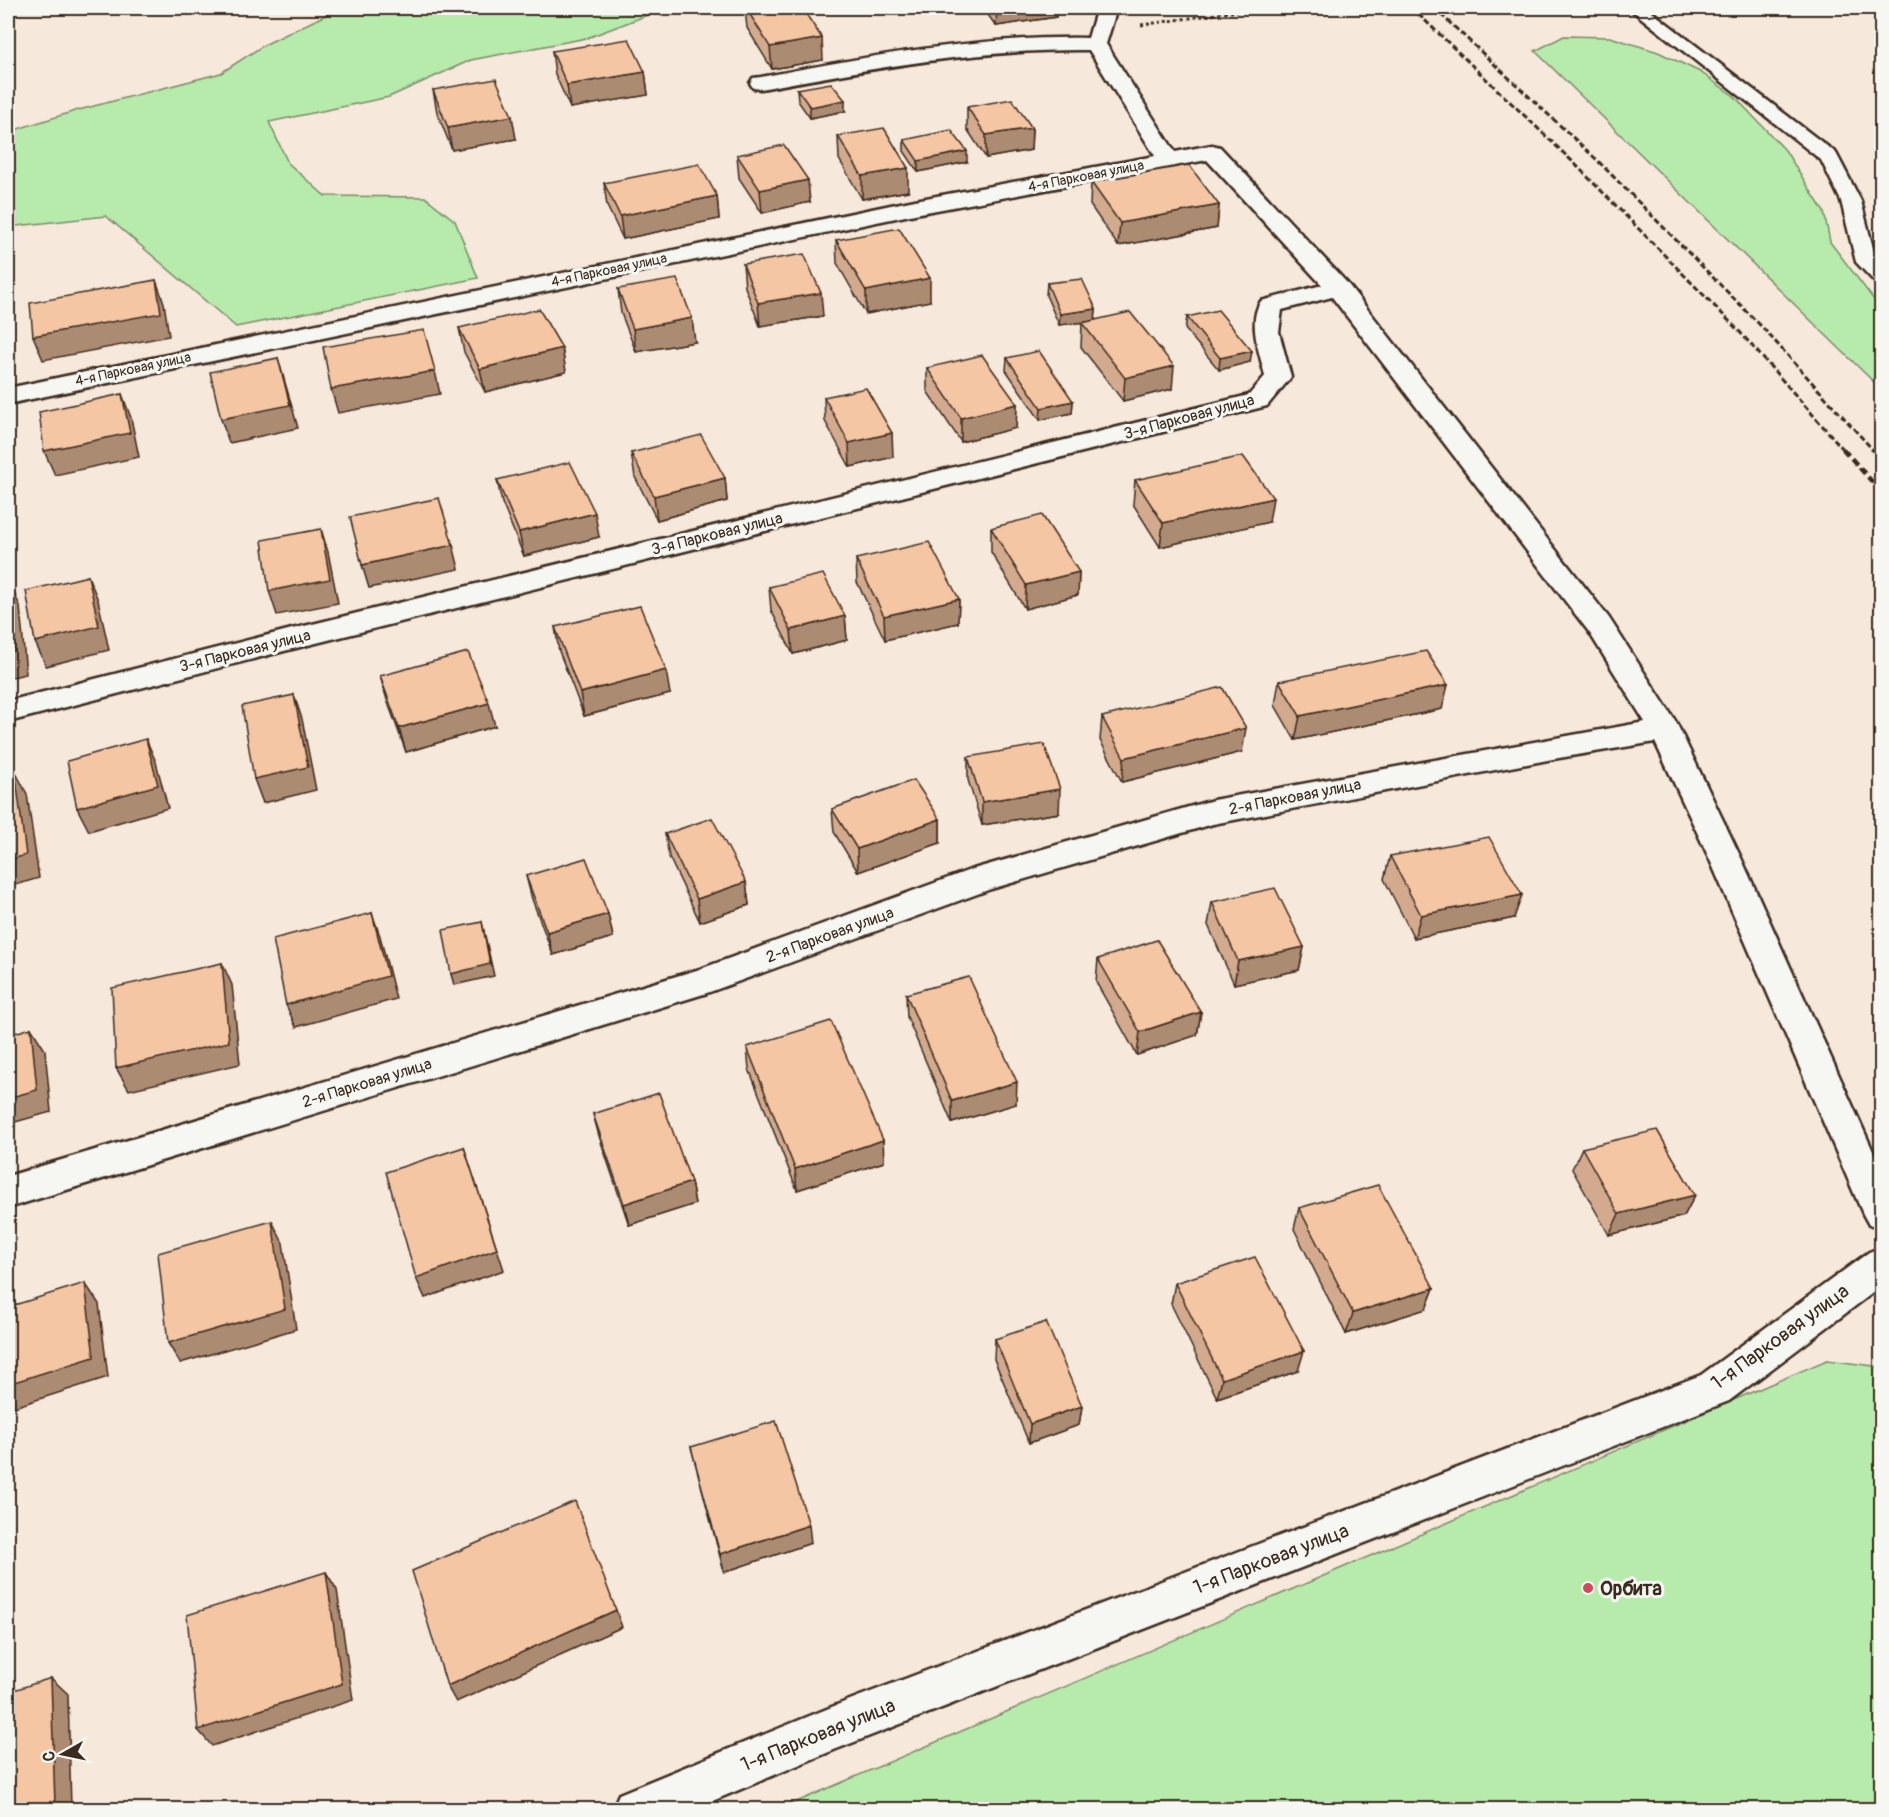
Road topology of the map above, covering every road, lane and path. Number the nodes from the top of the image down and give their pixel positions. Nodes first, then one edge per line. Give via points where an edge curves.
1 (1107, 8) edge
2 (1259, 8) edge
3 (1637, 8) edge
4 (1097, 39) junction
5 (760, 83) dead end
6 (1169, 160) junction
7 (1881, 278) edge
8 (1338, 288) junction
9 (8, 396) edge
10 (8, 712) edge
11 (1665, 730) junction
12 (8, 1192) edge
13 (1881, 1214) edge
14 (1881, 1264) edge
15 (635, 1809) edge

1 - 4 street
2 - 4 path via 1122,27
3 - 7 lane via 1829,158 1851,201 1866,262
4 - 5 street via 931,52
4 - 6 street
6 - 8 street, 4-я Парковая улица via 1212,152
6 - 9 street, 4-я Парковая улица via 915,207
8 - 10 street, 3-я Парковая улица via 1269,306 1267,332 1278,377 1258,401
8 - 11 street via 1599,625
11 - 12 street, 2-я Парковая улица via 1213,812 982,879 707,980
11 - 13 street via 1731,870
14 - 15 street, 1-я Парковая улица via 1715,1388 834,1728

